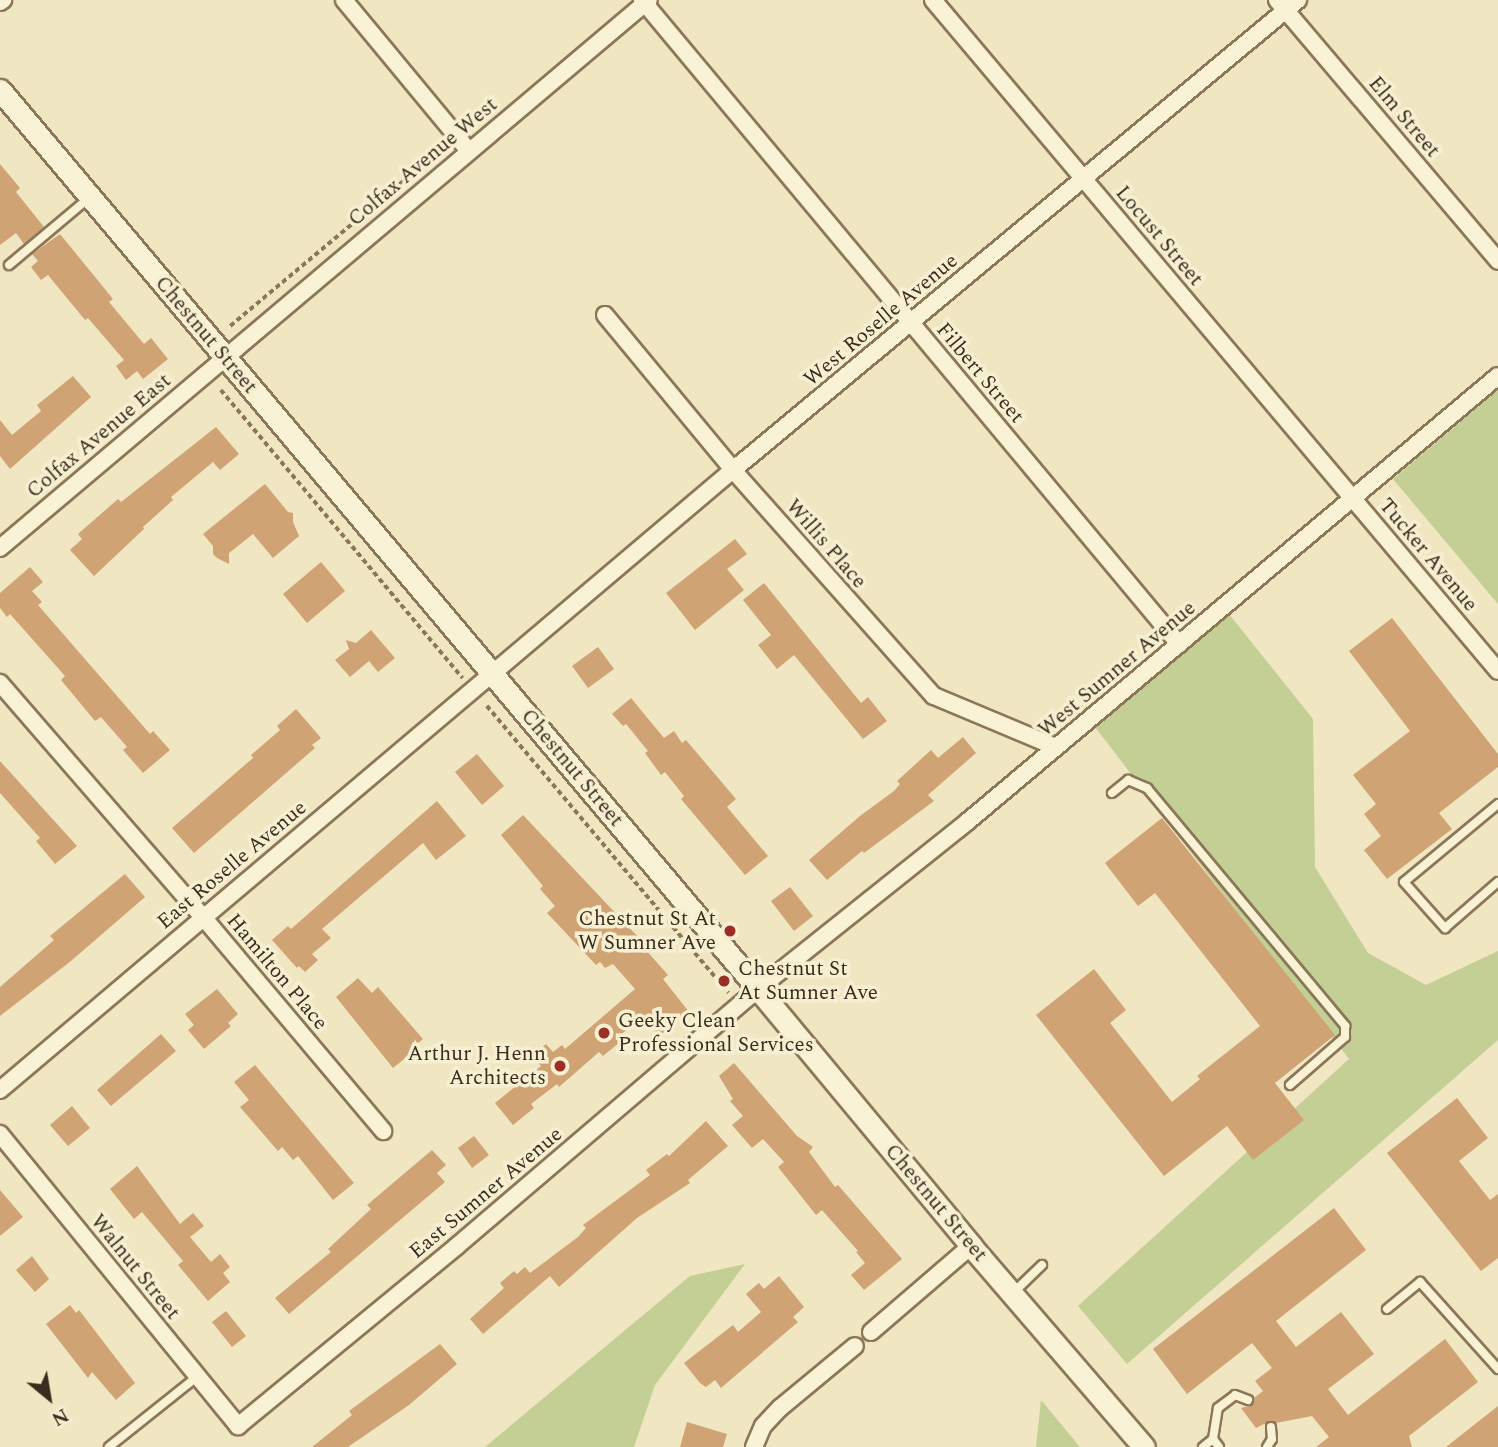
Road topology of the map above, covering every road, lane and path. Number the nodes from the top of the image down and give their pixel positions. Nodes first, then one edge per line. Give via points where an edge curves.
1 (344, 0) edge
2 (933, 0) edge
3 (645, 1) edge
4 (1287, 3) edge
5 (0, 90) edge
6 (469, 151) junction
7 (416, 171) dead end
8 (1084, 180) junction
9 (90, 197) junction
10 (1498, 261) edge
11 (9, 265) dead end
12 (606, 315) dead end
13 (911, 323) junction
14 (230, 326) dead end
15 (225, 356) junction
16 (1498, 376) edge
17 (221, 390) dead end
18 (733, 470) junction
19 (1353, 499) junction
20 (0, 548) edge
21 (1180, 645) junction
22 (1498, 671) edge
23 (492, 673) junction
24 (465, 680) dead end
25 (0, 683) edge
26 (487, 706) dead end
27 (1056, 747) junction
28 (1112, 793) dead end
29 (1498, 804) edge
30 (1498, 882) edge
31 (203, 917) junction
32 (758, 989) junction
33 (731, 996) dead end
34 (1290, 1085) dead end
35 (0, 1090) edge
36 (383, 1131) dead end
37 (0, 1134) edge
38 (971, 1246) junction
39 (1042, 1265) dead end
40 (1012, 1294) junction
41 (1387, 1309) dead end
42 (871, 1332) dead end
43 (855, 1346) dead end
44 (1498, 1369) edge
45 (198, 1376) junction
46 (1248, 1400) dead end
47 (238, 1426) joint
48 (1271, 1427) dead end
49 (1213, 1439) junction
50 (754, 1446) edge
51 (109, 1447) edge
52 (1144, 1447) edge
53 (1203, 1447) edge
54 (1219, 1447) edge
55 (1267, 1447) edge

1 - 6 street
2 - 8 street, Locust Street
3 - 6 street, Colfax Avenue West
3 - 13 street, Filbert Street
4 - 8 street, West Roselle Avenue
4 - 10 street, Elm Street
5 - 9 street, Chestnut Street
6 - 15 street, Colfax Avenue West
7 - 14 path
8 - 13 street, West Roselle Avenue
8 - 19 street, Locust Street
9 - 11 lane
9 - 15 street, Chestnut Street
12 - 18 street, Willis Place
13 - 18 street, West Roselle Avenue
13 - 21 street, Filbert Street
15 - 20 street, Colfax Avenue East
15 - 23 street, Chestnut Street
16 - 19 street, West Sumner Avenue
17 - 24 path
18 - 23 street, West Roselle Avenue
18 - 27 street, Willis Place via 934,696
19 - 21 street, West Sumner Avenue
19 - 22 street, Tucker Avenue
21 - 27 street, West Sumner Avenue
23 - 31 street, East Roselle Avenue
23 - 32 street, Chestnut Street
25 - 31 street, Hamilton Place
26 - 33 path
27 - 32 street, West Sumner Avenue
28 - 34 lane via 1128,780 1147,788 1345,1026 1345,1037
29 - 30 lane via 1404,882 1445,928
31 - 35 street, East Roselle Avenue
31 - 36 street, Hamilton Place
32 - 38 street, Chestnut Street
32 - 47 street, East Sumner Avenue
37 - 45 street, Walnut Street
38 - 40 street, Chestnut Street
38 - 42 street
39 - 40 lane
40 - 52 street, Chestnut Street
41 - 44 lane via 1420,1282
43 - 50 street via 780,1408 763,1426
45 - 47 street, Walnut Street
45 - 51 lane
46 - 49 lane via 1235,1395 1223,1402 1215,1413
48 - 55 lane
49 - 53 lane
49 - 54 lane

